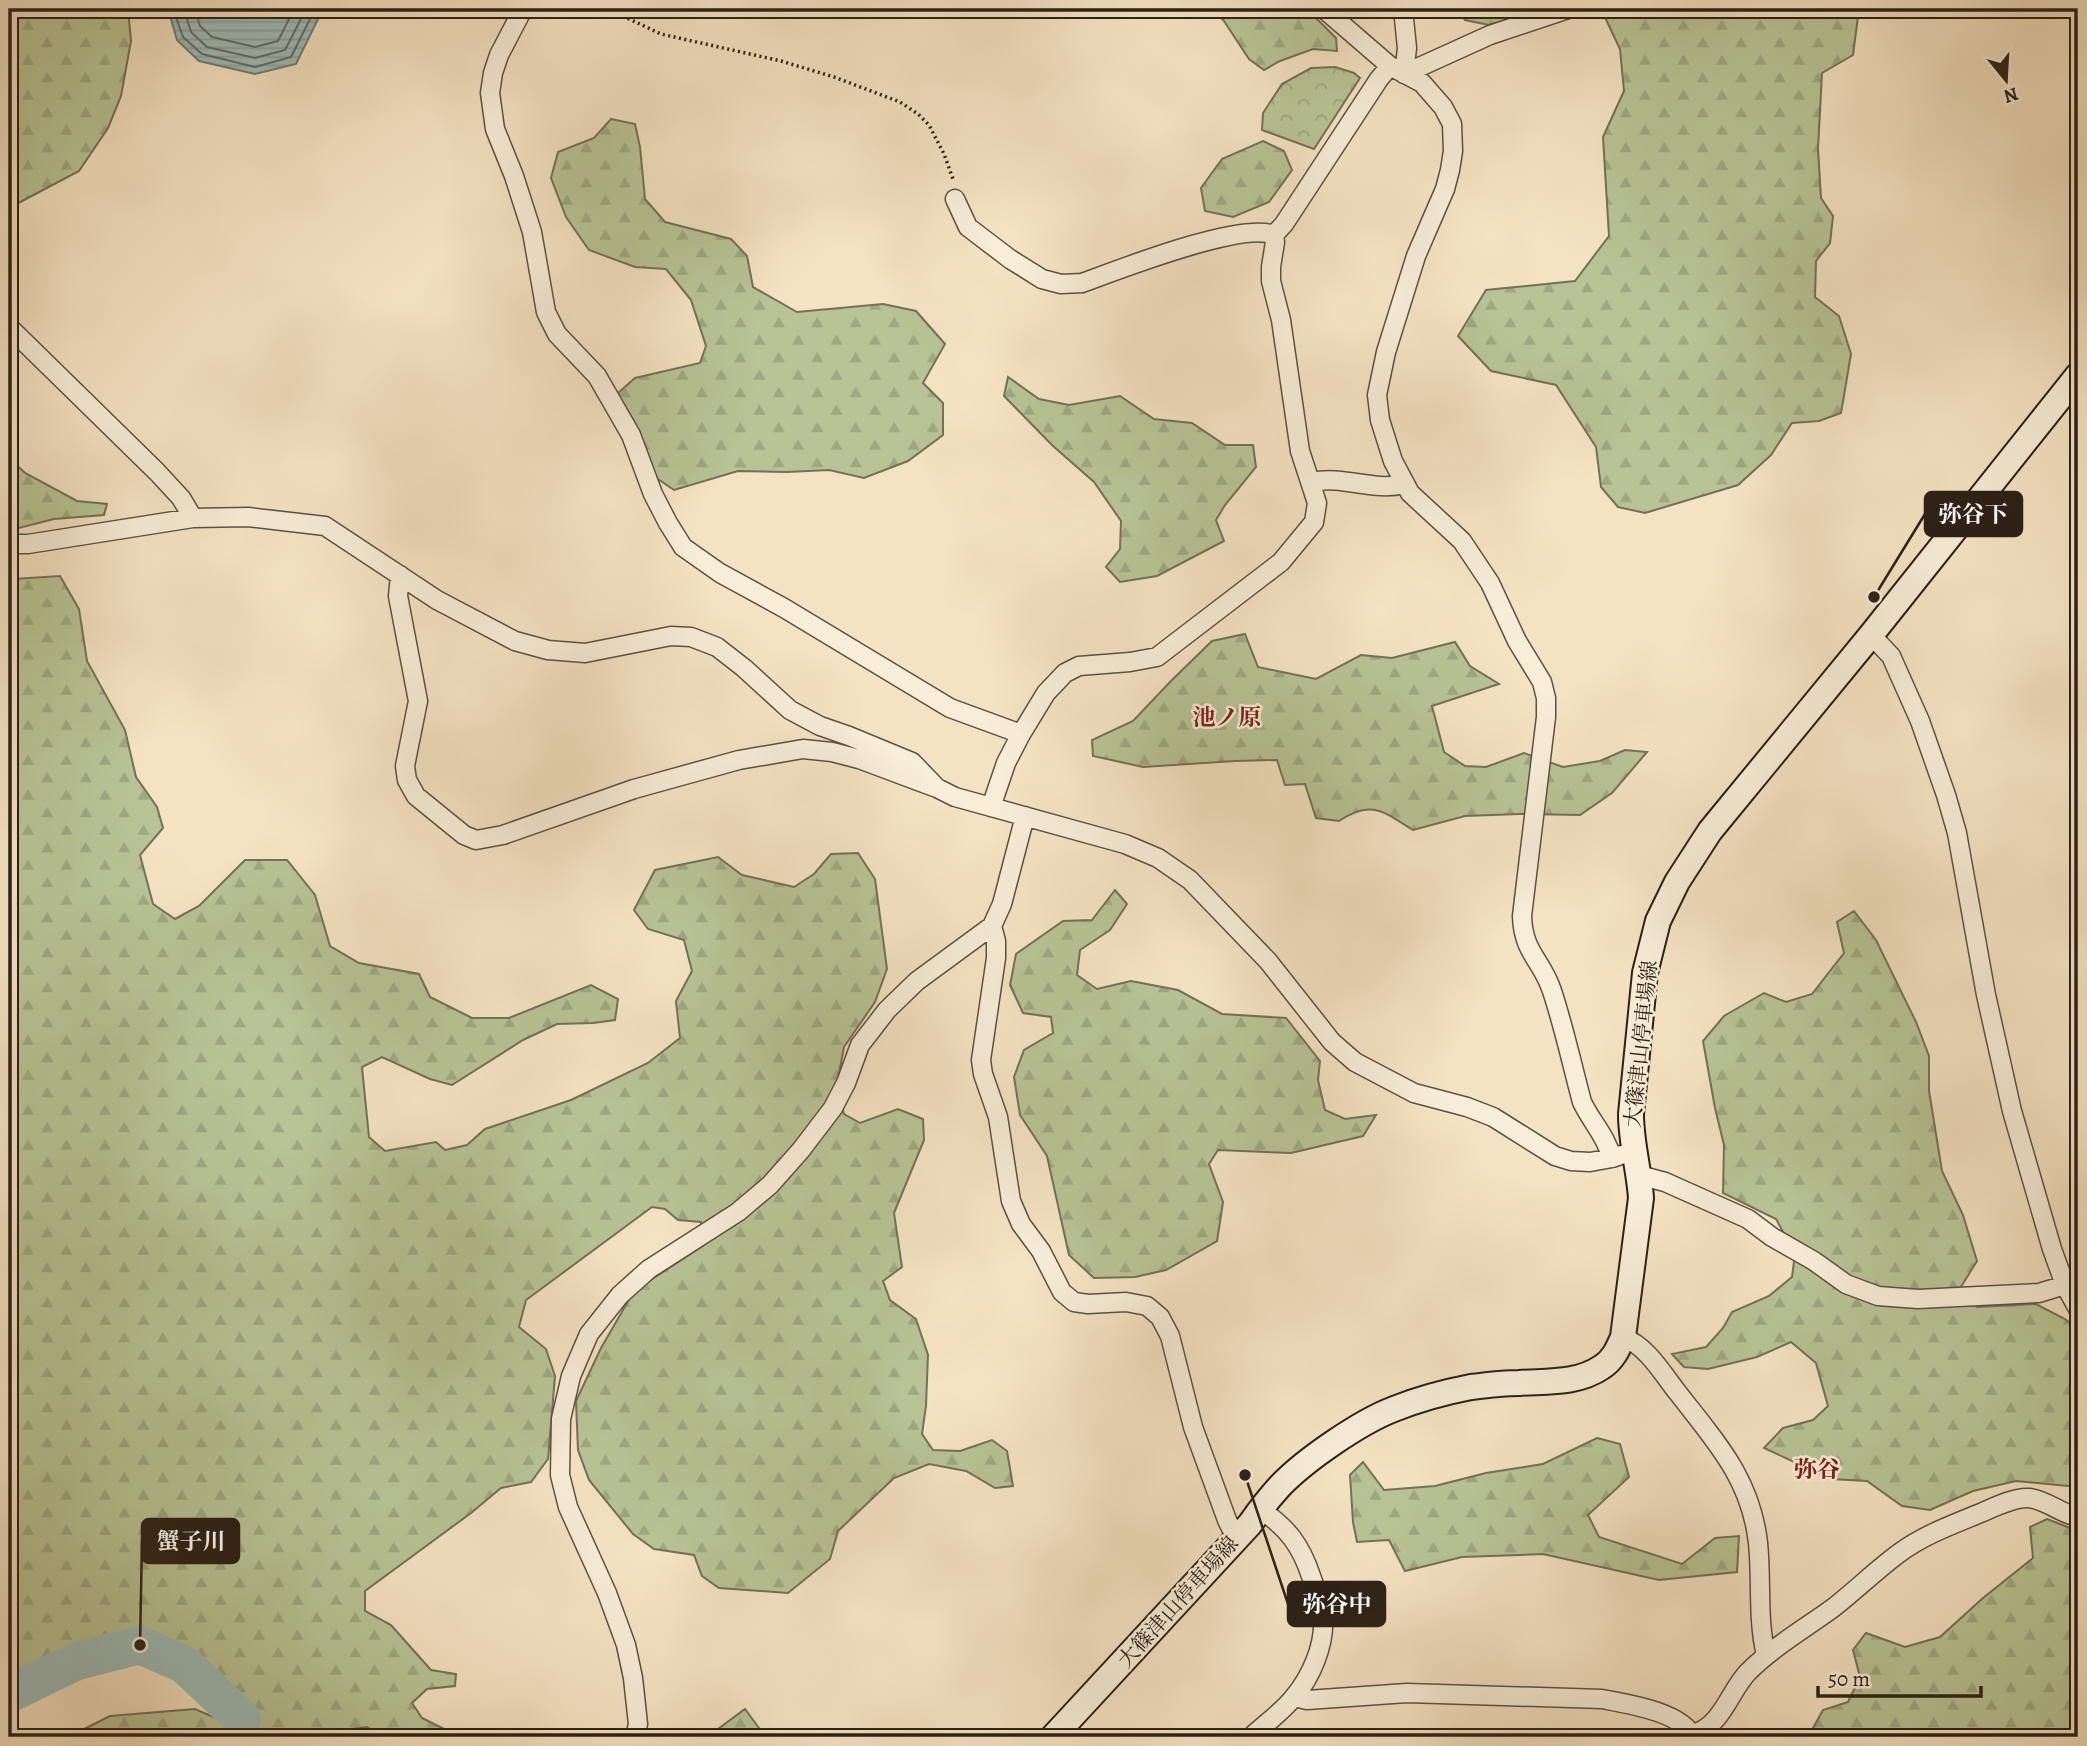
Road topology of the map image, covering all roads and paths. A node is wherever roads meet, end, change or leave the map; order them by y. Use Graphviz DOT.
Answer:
graph roads {
  1 [pos="523,9"];
  2 [pos="608,9"];
  3 [pos="1324,9"];
  4 [pos="1403,9"];
  5 [pos="1568,9"];
  6 [pos="1397,70"];
  7 [pos="956,199"];
  8 [pos="1274,235"];
  9 [pos="9,327"];
  10 [pos="2078,376"];
  11 [pos="1312,482"];
  12 [pos="1404,484"];
  13 [pos="193,518"];
  14 [pos="9,544"];
  15 [pos="400,575"];
  16 [pos="1871,635"];
  17 [pos="1021,734"];
  18 [pos="937,788"];
  19 [pos="991,807"];
  20 [pos="1025,816"];
  21 [pos="992,926"];
  22 [pos="1628,1162"];
  23 [pos="2065,1285"];
  24 [pos="2078,1307"];
  25 [pos="1623,1337"];
  26 [pos="1261,1510"];
  27 [pos="2078,1517"];
  28 [pos="1236,1538"];
  29 [pos="1766,1655"];
  30 [pos="1294,1697"];
  31 [pos="1693,1736"];
  32 [pos="635,1737"];
  33 [pos="1054,1737"];
  34 [pos="1251,1737"];
  1 -- 17 [label="street"];
  2 -- 7 [label="path"];
  3 -- 6 [label="street"];
  4 -- 6 [label="street"];
  5 -- 6 [label="street"];
  6 -- 8 [label="street"];
  6 -- 12 [label="street"];
  7 -- 8 [label="street"];
  8 -- 11 [label="street"];
  9 -- 13 [label="street"];
  10 -- 16 [label="main road, 大篠津山停車場線"];
  11 -- 12 [label="street"];
  11 -- 17 [label="street"];
  12 -- 22 [label="street"];
  13 -- 14 [label="street"];
  13 -- 15 [label="street"];
  15 -- 18 [label="street"];
  15 -- 18 [label="street"];
  16 -- 22 [label="main road, 大篠津山停車場線"];
  16 -- 23 [label="street"];
  17 -- 19 [label="street"];
  18 -- 19 [label="street"];
  19 -- 20 [label="street"];
  20 -- 21 [label="street"];
  20 -- 22 [label="street"];
  21 -- 28 [label="street"];
  21 -- 32 [label="street"];
  22 -- 23 [label="street"];
  22 -- 25 [label="main road, 大篠津山停車場線"];
  23 -- 24 [label="street"];
  25 -- 26 [label="main road, 大篠津山停車場線"];
  25 -- 29 [label="street"];
  26 -- 28 [label="main road, 大篠津山停車場線"];
  26 -- 30 [label="street"];
  27 -- 29 [label="street"];
  28 -- 33 [label="main road, 大篠津山停車場線"];
  29 -- 31 [label="street"];
  30 -- 31 [label="street"];
  30 -- 34 [label="street"];
}
